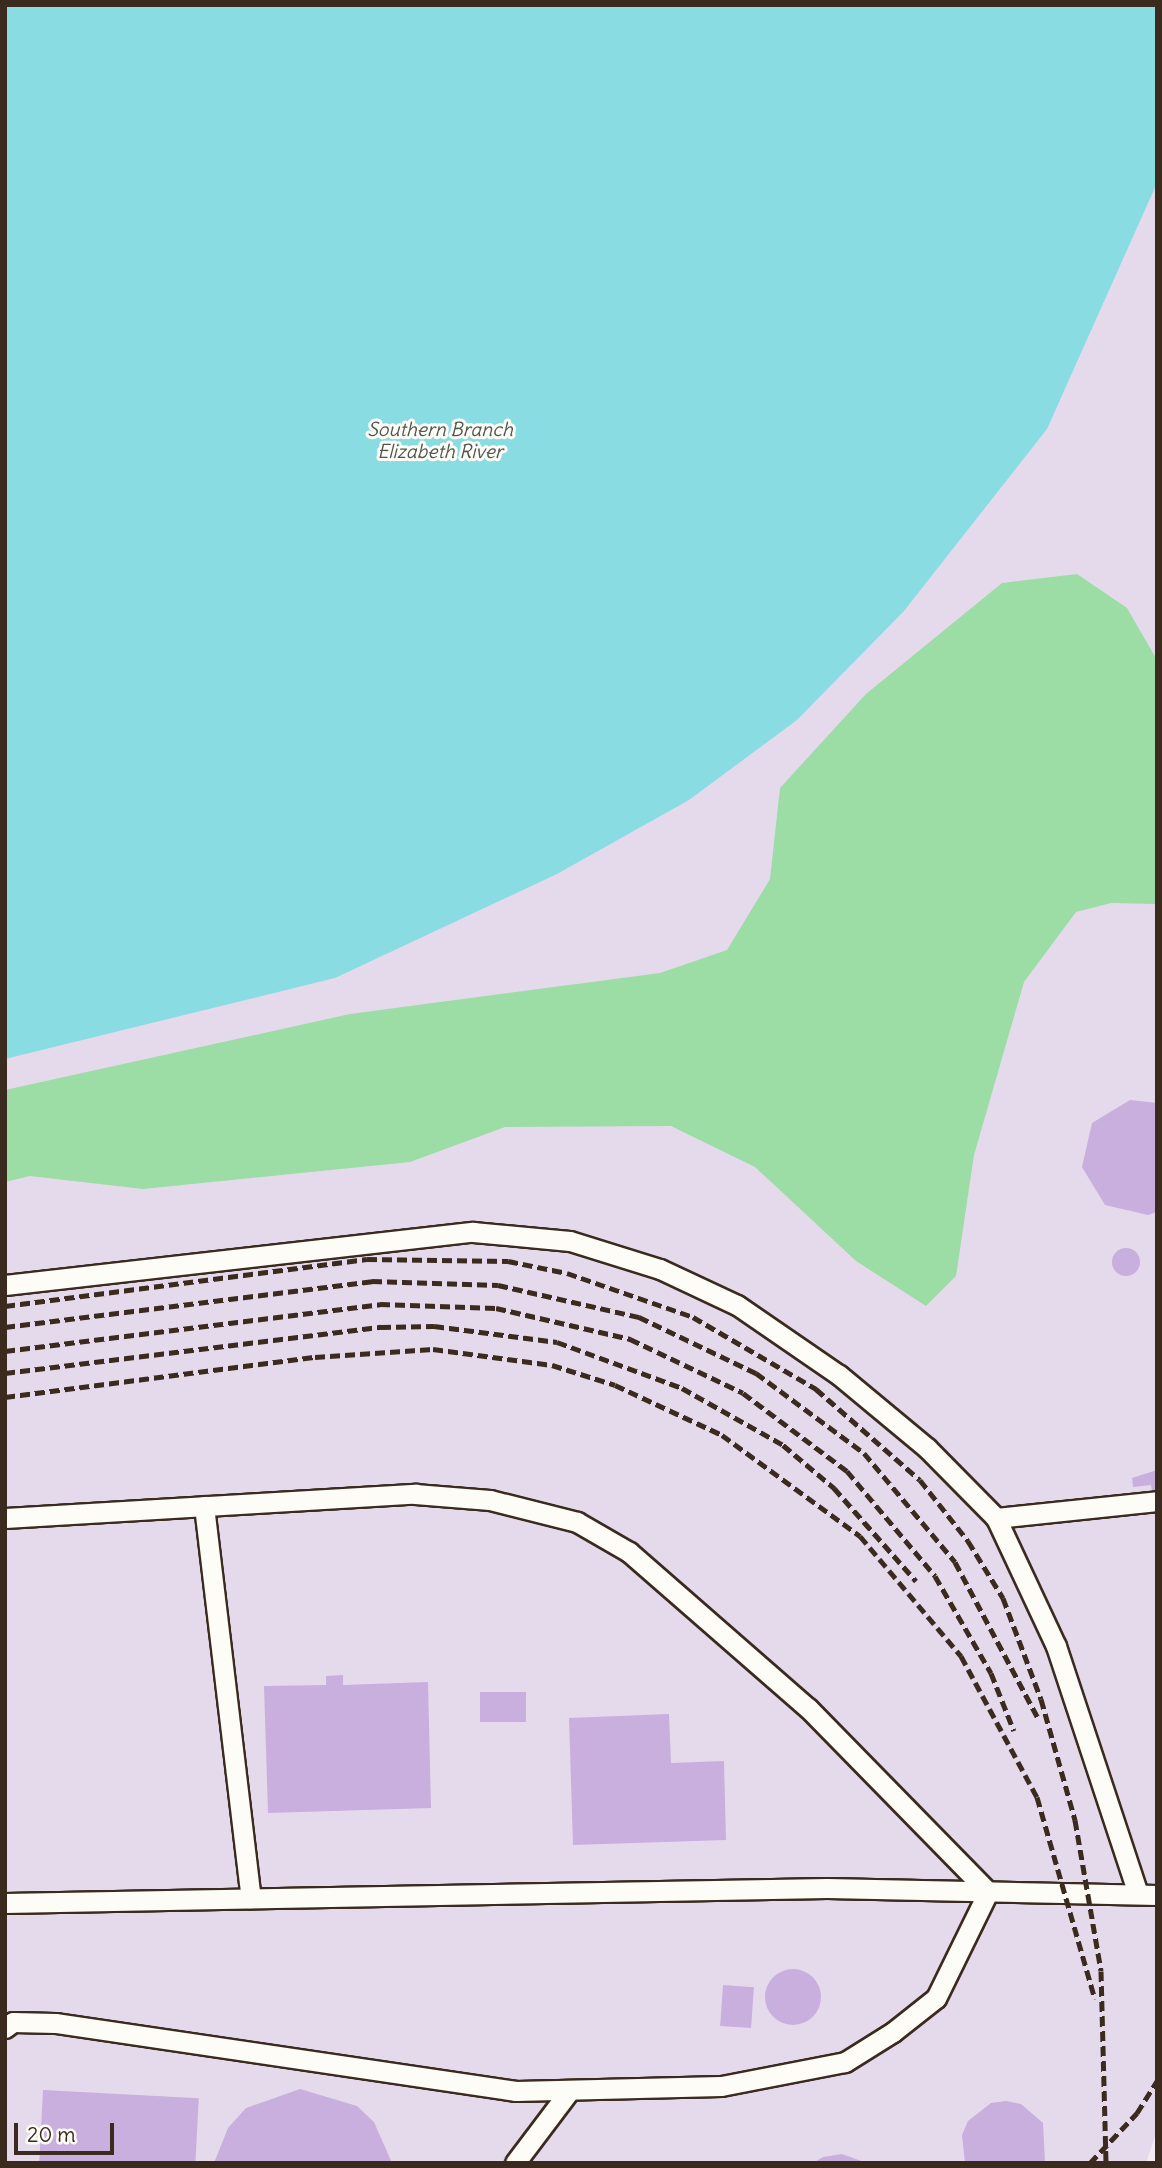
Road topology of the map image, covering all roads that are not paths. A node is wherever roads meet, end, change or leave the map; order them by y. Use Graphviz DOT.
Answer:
graph roads {
  1 [pos="5,1285"];
  2 [pos="1157,1501"];
  3 [pos="204,1506"];
  4 [pos="5,1518"];
  5 [pos="996,1518"];
  6 [pos="988,1892"];
  7 [pos="1147,1895"];
  8 [pos="251,1898"];
  9 [pos="5,1903"];
  10 [pos="5,2028"];
  11 [pos="570,2090"];
  12 [pos="516,2163"];
  1 -- 5 [label="lane"];
  2 -- 5 [label="lane"];
  3 -- 4 [label="lane"];
  3 -- 6 [label="lane"];
  3 -- 8 [label="lane"];
  5 -- 7 [label="lane"];
  6 -- 7 [label="lane"];
  6 -- 8 [label="lane"];
  6 -- 11 [label="lane"];
  8 -- 9 [label="lane"];
  10 -- 11 [label="lane"];
  11 -- 12 [label="lane"];
}
